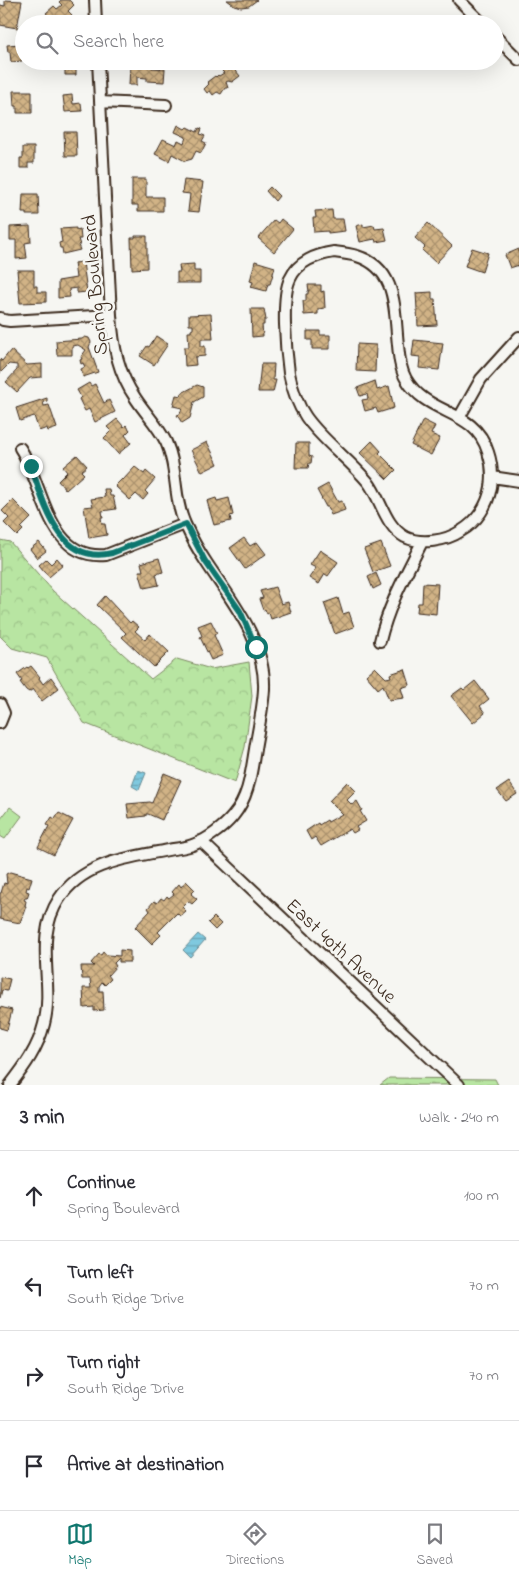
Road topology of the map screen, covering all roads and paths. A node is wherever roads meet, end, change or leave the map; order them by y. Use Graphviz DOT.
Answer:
graph roads {
  1 [pos="94,0"];
  2 [pos="459,0"];
  3 [pos="95,15"];
  4 [pos="474,15"];
  5 [pos="504,45"];
  6 [pos="519,60"];
  7 [pos="98,70"];
  8 [pos="100,102"];
  9 [pos="166,105"];
  10 [pos="111,315"];
  11 [pos="0,318"];
  12 [pos="519,337"];
  13 [pos="459,418"];
  14 [pos="20,448"];
  15 [pos="492,477"];
  16 [pos="519,481"];
  17 [pos="186,524"];
  18 [pos="422,542"];
  19 [pos="380,641"];
  20 [pos="0,704"];
  21 [pos="0,723"];
  22 [pos="201,841"];
  23 [pos="10,1085"];
  24 [pos="459,1085"];
  1 -- 3 [label="street"];
  2 -- 4 [label="street"];
  5 -- 6 [label="street"];
  7 -- 8 [label="street, Spring Boulevard"];
  8 -- 9 [label="street"];
  8 -- 10 [label="street, Spring Boulevard"];
  10 -- 11 [label="street"];
  10 -- 17 [label="street, Spring Boulevard"];
  12 -- 13 [label="street"];
  13 -- 15 [label="street"];
  13 -- 18 [label="street"];
  14 -- 17 [label="street"];
  15 -- 16 [label="street"];
  15 -- 18 [label="street"];
  17 -- 22 [label="street, Spring Boulevard"];
  18 -- 19 [label="street"];
  20 -- 21 [label="street"];
  22 -- 23 [label="street, Spring Boulevard"];
  22 -- 24 [label="street, East 40th Avenue"];
}
